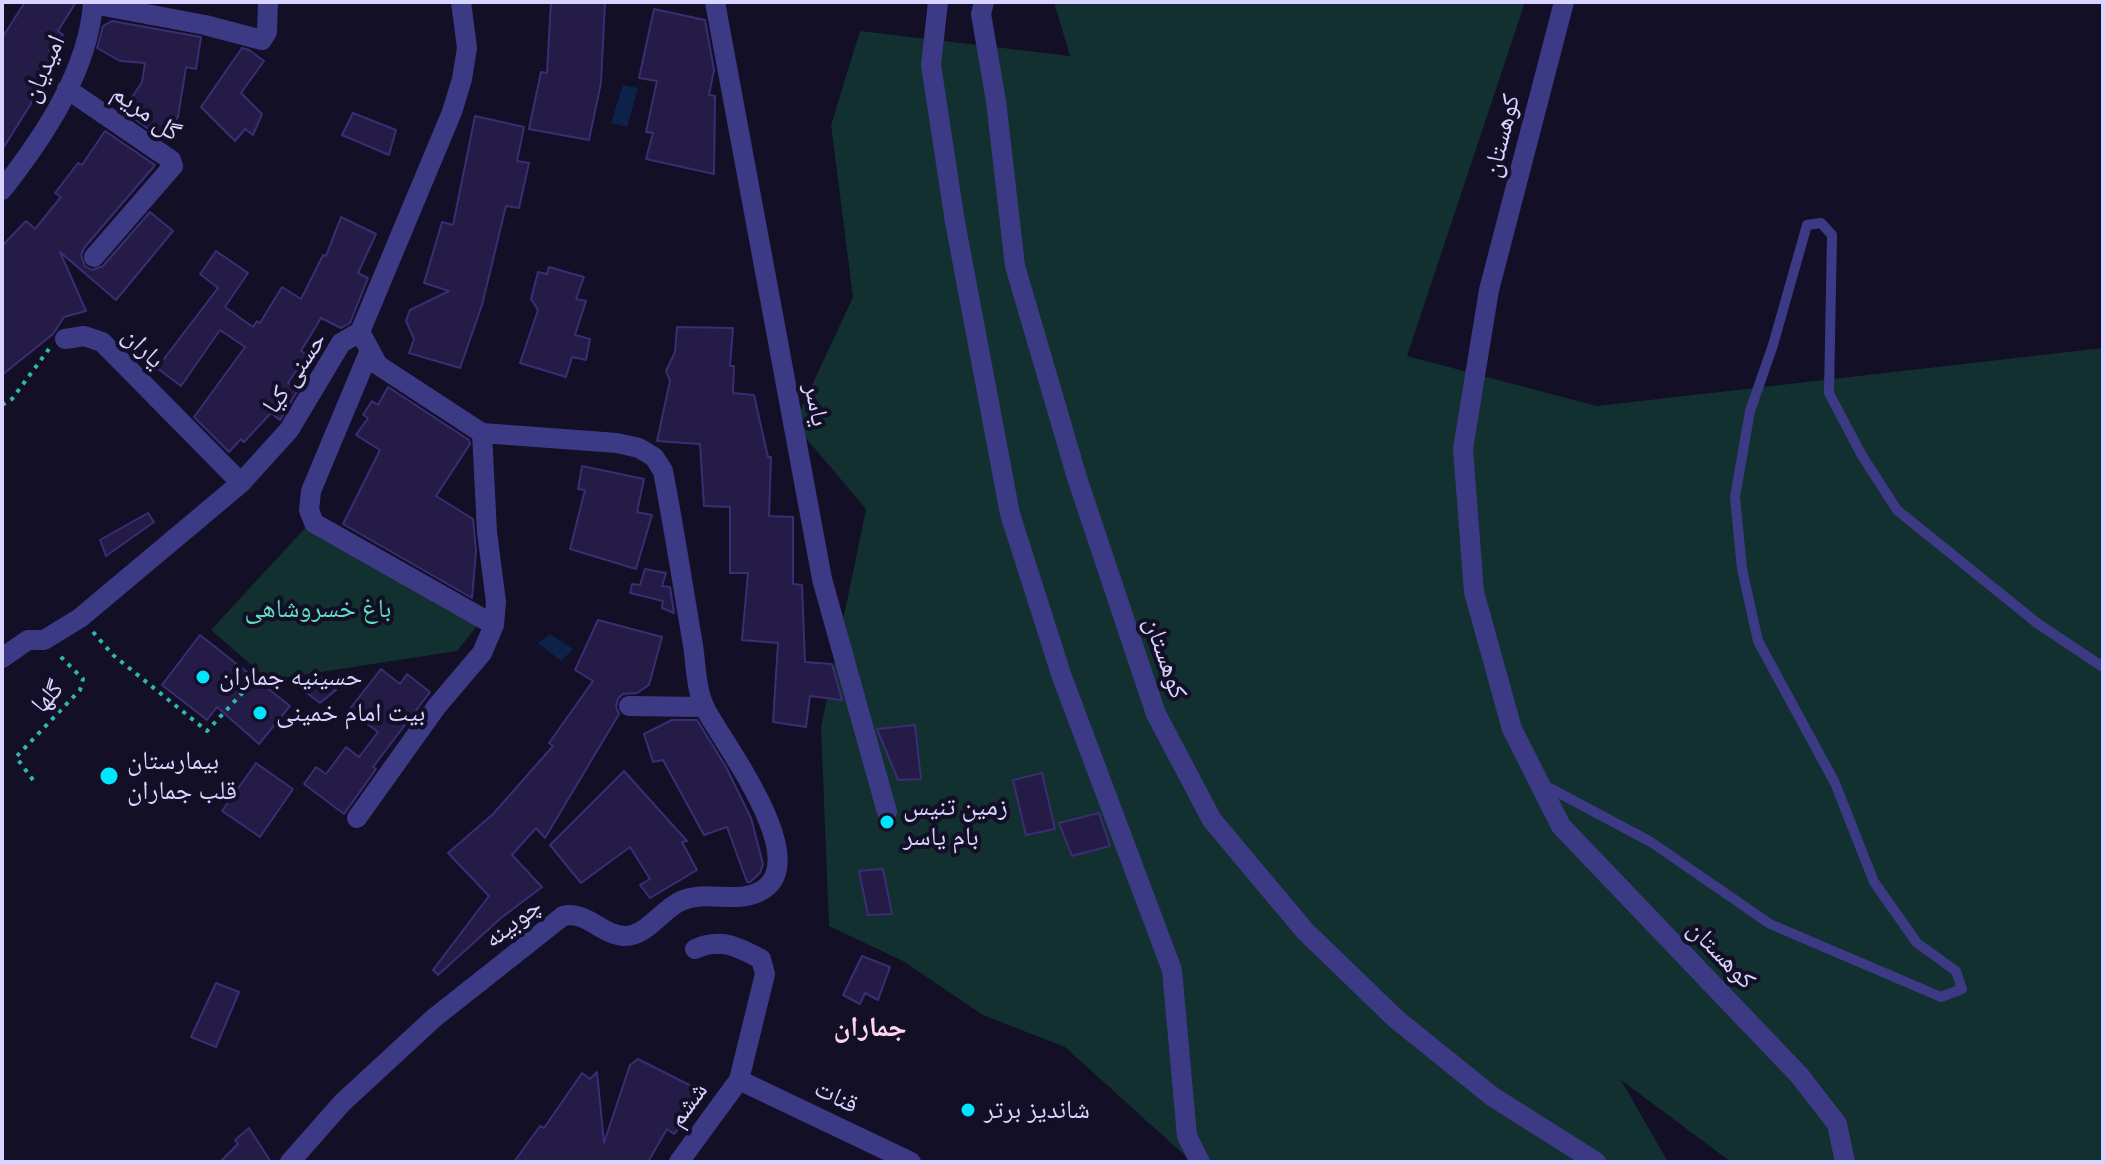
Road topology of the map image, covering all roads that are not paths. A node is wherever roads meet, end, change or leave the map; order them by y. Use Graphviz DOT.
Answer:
graph roads {
  1 [pos="268,2"];
  2 [pos="461,2"];
  3 [pos="715,2"];
  4 [pos="938,2"];
  5 [pos="984,2"];
  6 [pos="1564,2"];
  7 [pos="93,3"];
  8 [pos="67,89"];
  9 [pos="3,186"];
  10 [pos="94,257"];
  11 [pos="65,339"];
  12 [pos="365,341"];
  13 [pos="482,433"];
  14 [pos="241,483"];
  15 [pos="494,625"];
  16 [pos="2,658"];
  17 [pos="2103,667"];
  18 [pos="629,706"];
  19 [pos="704,707"];
  20 [pos="1536,780"];
  21 [pos="887,812"];
  22 [pos="357,818"];
  23 [pos="695,949"];
  24 [pos="739,1080"];
  25 [pos="290,1162"];
  26 [pos="679,1162"];
  27 [pos="911,1162"];
  28 [pos="1200,1162"];
  29 [pos="1596,1162"];
  30 [pos="1845,1162"];
  1 -- 7 [label="street"];
  2 -- 12 [label="street, حسنی کیا"];
  3 -- 21 [label="street, یاسر"];
  4 -- 28 [label="street"];
  5 -- 29 [label="street, کوهستان"];
  6 -- 20 [label="street, کوهستان"];
  7 -- 8 [label="street, امیدیان"];
  8 -- 9 [label="street, امیدیان"];
  8 -- 10 [label="street, گل مریم"];
  11 -- 14 [label="street, یاران"];
  12 -- 13 [label="street, چوبینه"];
  12 -- 14 [label="street, حسنی کیا"];
  12 -- 15 [label="street"];
  13 -- 15 [label="street"];
  13 -- 19 [label="street, چوبینه"];
  14 -- 16 [label="street, حسنی کیا"];
  15 -- 22 [label="street"];
  17 -- 20 [label="lane"];
  18 -- 19 [label="street"];
  19 -- 25 [label="street, چوبینه"];
  20 -- 30 [label="street, کوهستان"];
  23 -- 24 [label="street"];
  24 -- 26 [label="street, ششم"];
  24 -- 27 [label="street, قنات"];
}
